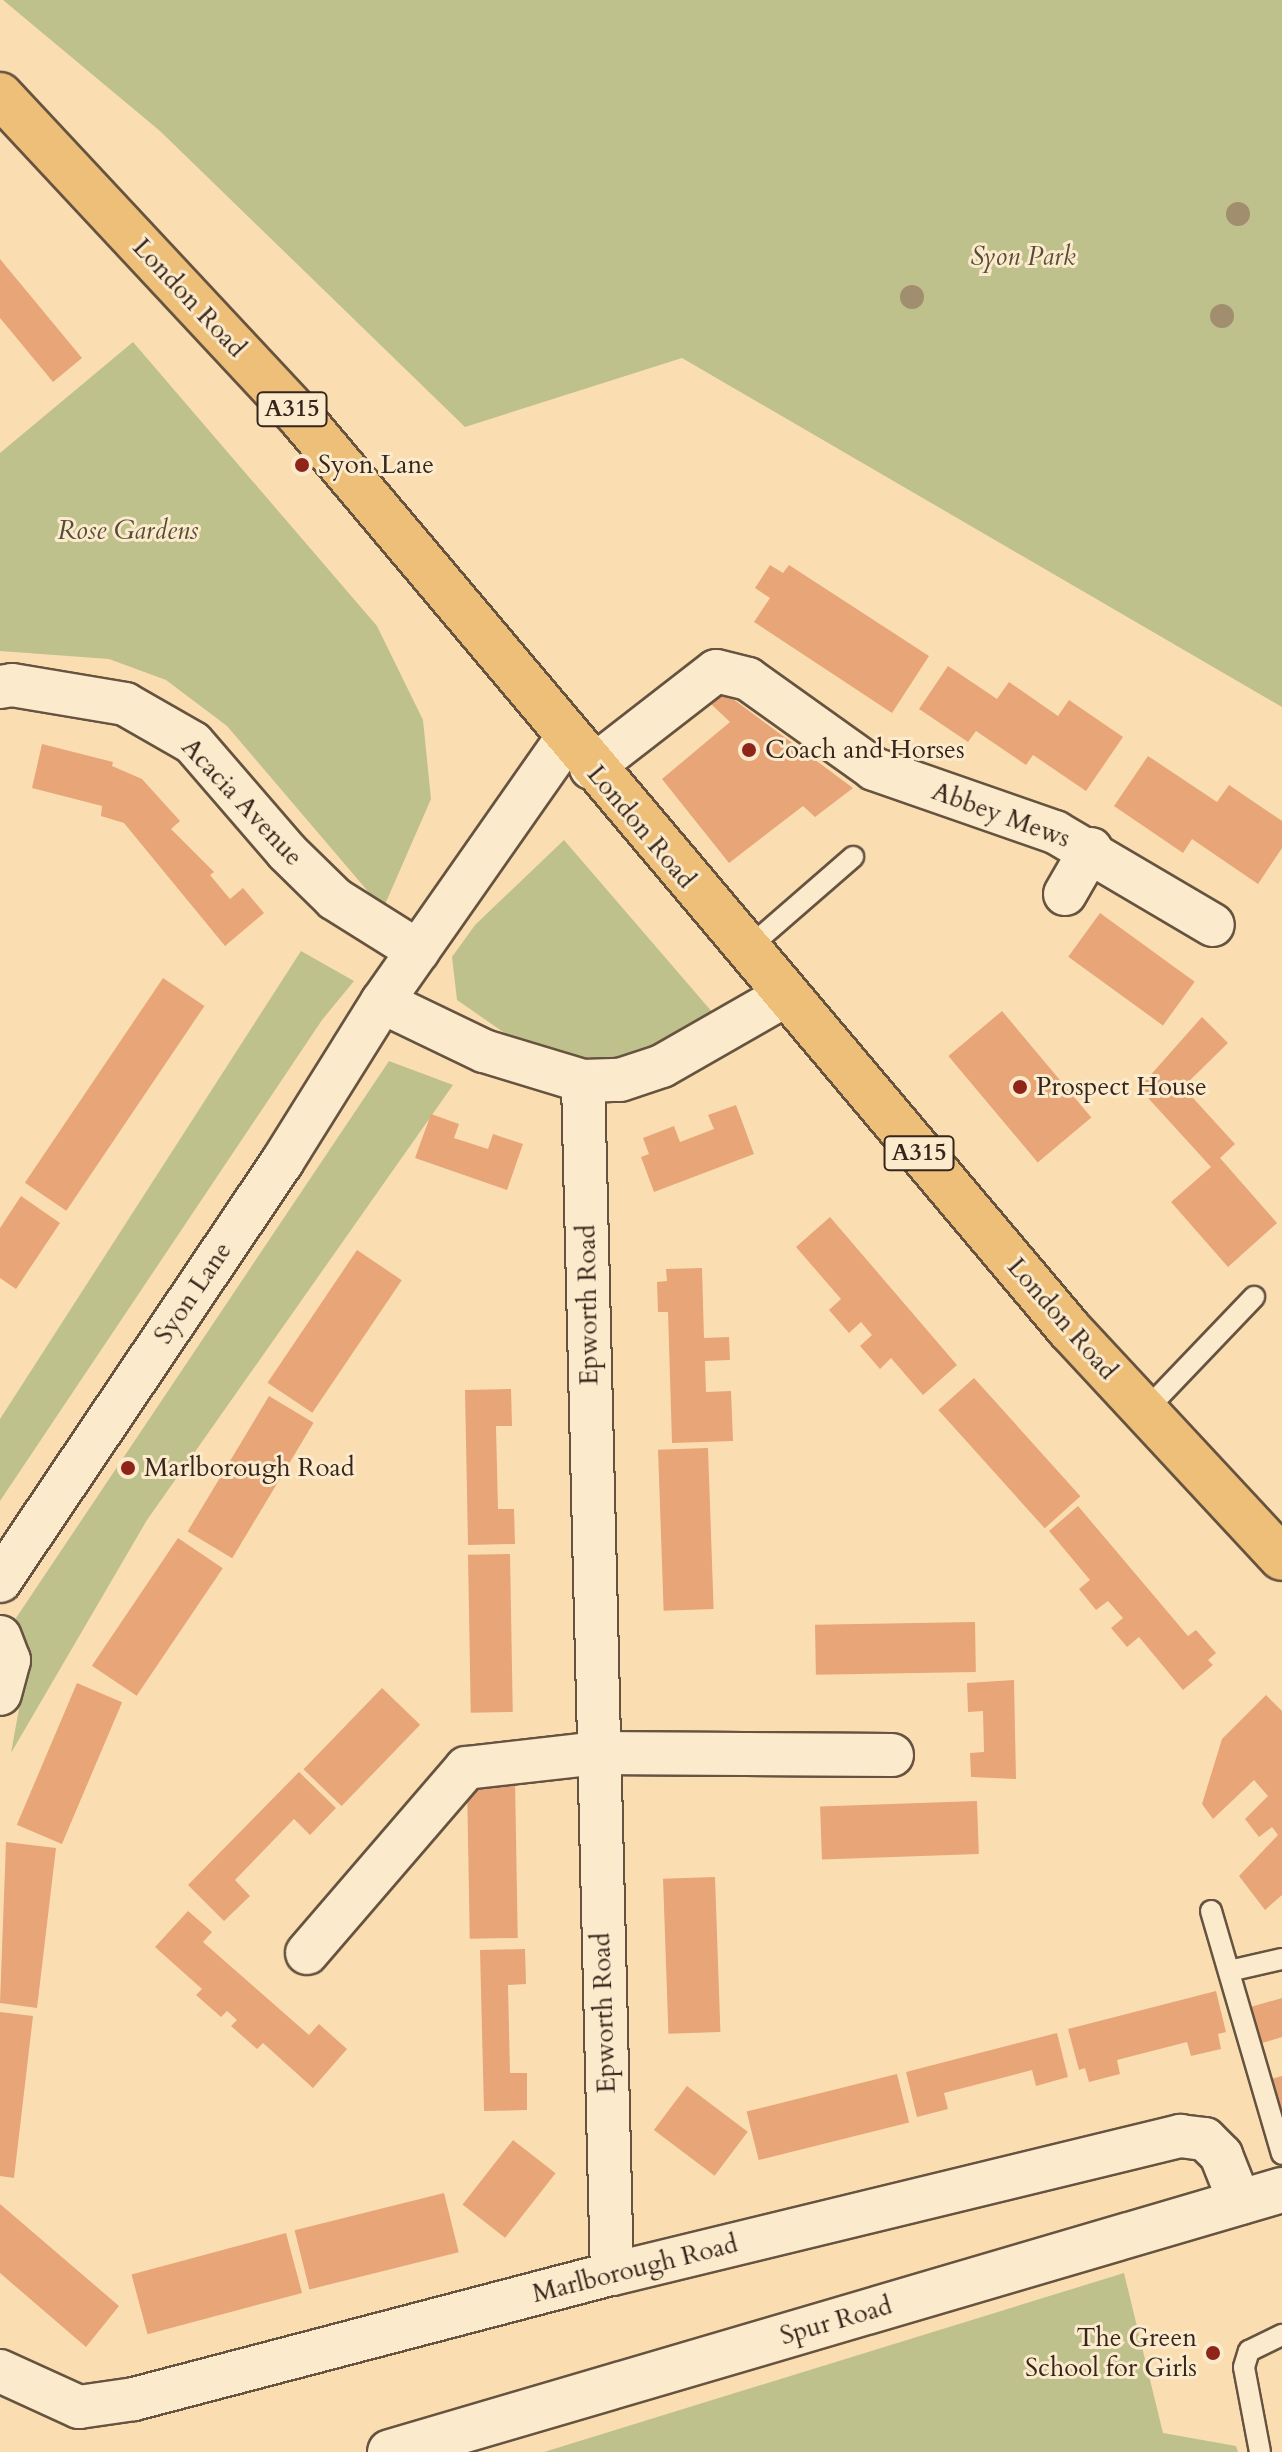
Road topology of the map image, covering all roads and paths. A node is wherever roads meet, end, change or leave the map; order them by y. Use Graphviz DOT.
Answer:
graph roads {
  1 [pos="0,95"];
  2 [pos="0,687"];
  3 [pos="578,753"];
  4 [pos="1091,849"];
  5 [pos="853,857"];
  6 [pos="1065,894"];
  7 [pos="1213,925"];
  8 [pos="746,950"];
  9 [pos="418,951"];
  10 [pos="786,995"];
  11 [pos="382,1002"];
  12 [pos="583,1081"];
  13 [pos="1254,1297"];
  14 [pos="1145,1411"];
  15 [pos="1282,1558"];
  16 [pos="0,1581"];
  17 [pos="0,1637"];
  18 [pos="0,1694"];
  19 [pos="597,1753"];
  20 [pos="892,1755"];
  21 [pos="1211,1911"];
  22 [pos="307,1953"];
  23 [pos="1282,1959"];
  24 [pos="1229,1971"];
  25 [pos="1282,2154"];
  26 [pos="1282,2190"];
  27 [pos="1240,2203"];
  28 [pos="612,2274"];
  29 [pos="1282,2335"];
  30 [pos="0,2371"];
  31 [pos="390,2452"];
  32 [pos="1260,2452"];
  1 -- 3 [label="main road, London Road / A315"];
  2 -- 9 [label="street, Acacia Avenue"];
  3 -- 4 [label="street, Abbey Mews"];
  3 -- 8 [label="main road, London Road / A315"];
  3 -- 9 [label="street, Syon Lane"];
  4 -- 6 [label="street, Abbey Mews"];
  4 -- 7 [label="street, Abbey Mews"];
  5 -- 8 [label="lane"];
  8 -- 10 [label="main road, London Road / A315"];
  9 -- 11 [label="street, Syon Lane"];
  10 -- 12 [label="street"];
  10 -- 14 [label="main road, London Road / A315"];
  11 -- 12 [label="street"];
  11 -- 16 [label="street, Syon Lane"];
  12 -- 19 [label="street, Epworth Road"];
  13 -- 14 [label="lane"];
  14 -- 15 [label="main road, London Road / A315"];
  17 -- 18 [label="street"];
  19 -- 20 [label="street"];
  19 -- 22 [label="street"];
  19 -- 28 [label="street, Epworth Road"];
  21 -- 24 [label="lane"];
  23 -- 24 [label="lane"];
  24 -- 25 [label="lane"];
  26 -- 27 [label="main road, Spur Road"];
  27 -- 28 [label="street, Marlborough Road"];
  27 -- 31 [label="main road, Spur Road"];
  28 -- 30 [label="street, Marlborough Road"];
  29 -- 32 [label="lane"];
}
